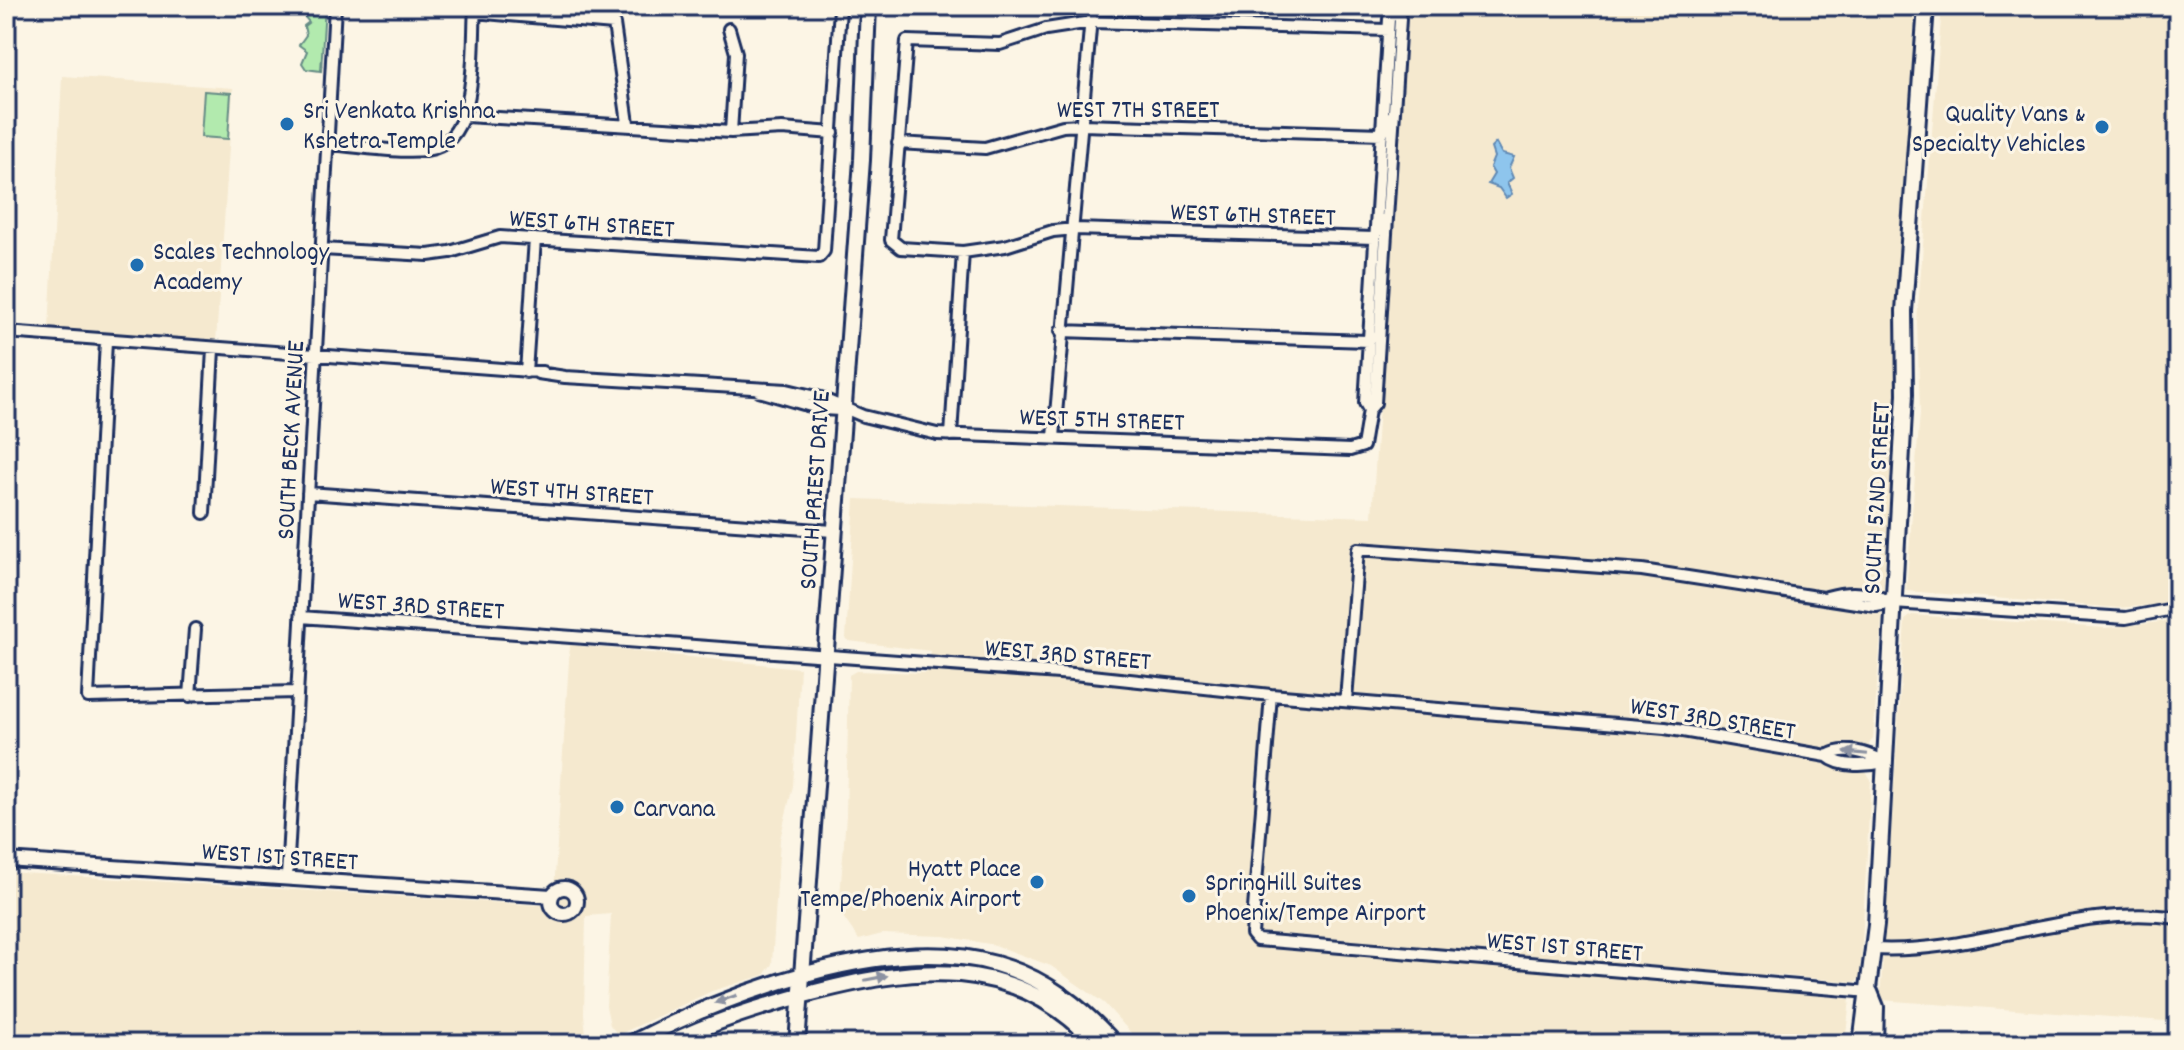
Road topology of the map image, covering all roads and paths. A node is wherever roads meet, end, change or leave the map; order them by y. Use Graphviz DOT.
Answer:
graph roads {
  1 [pos="335,6"];
  2 [pos="868,6"];
  3 [pos="1092,6"];
  4 [pos="1395,6"];
  5 [pos="1926,6"];
  6 [pos="840,8"];
  7 [pos="474,9"];
  8 [pos="1091,22"];
  9 [pos="729,29"];
  10 [pos="1388,30"];
  11 [pos="1395,81"];
  12 [pos="1393,108"];
  13 [pos="466,116"];
  14 [pos="628,123"];
  15 [pos="1082,125"];
  16 [pos="731,132"];
  17 [pos="833,133"];
  18 [pos="1382,134"];
  19 [pos="898,143"];
  20 [pos="328,144"];
  21 [pos="1387,210"];
  22 [pos="1075,229"];
  23 [pos="1374,238"];
  24 [pos="535,239"];
  25 [pos="322,249"];
  26 [pos="963,252"];
  27 [pos="1381,310"];
  28 [pos="1061,331"];
  29 [pos="6,334"];
  30 [pos="106,341"];
  31 [pos="1368,341"];
  32 [pos="213,349"];
  33 [pos="316,356"];
  34 [pos="526,372"];
  35 [pos="843,410"];
  36 [pos="1369,410"];
  37 [pos="951,435"];
  38 [pos="1054,437"];
  39 [pos="308,493"];
  40 [pos="204,513"];
  41 [pos="833,531"];
  42 [pos="1893,603"];
  43 [pos="2178,608"];
  44 [pos="301,617"];
  45 [pos="195,629"];
  46 [pos="824,654"];
  47 [pos="297,692"];
  48 [pos="1271,695"];
  49 [pos="190,696"];
  50 [pos="1346,700"];
  51 [pos="1885,762"];
  52 [pos="6,860"];
  53 [pos="287,877"];
  54 [pos="551,896"];
  55 [pos="2178,918"];
  56 [pos="1873,949"];
  57 [pos="801,977"];
  58 [pos="1003,982"];
  59 [pos="1870,992"];
  60 [pos="800,996"];
  61 [pos="1079,1007"];
  62 [pos="630,1044"];
  63 [pos="667,1044"];
  64 [pos="797,1044"];
  65 [pos="1097,1044"];
  66 [pos="1115,1044"];
  67 [pos="1861,1044"];
  68 [pos="1875,1044"];
  1 -- 20 [label="street, SOUTH BECK AVENUE"];
  2 -- 35 [label="main road, SOUTH PRIEST DRIVE"];
  3 -- 8 [label="street"];
  4 -- 10 [label="street"];
  4 -- 11 [label="street"];
  5 -- 42 [label="main road, SOUTH 52ND STREET"];
  6 -- 17 [label="street"];
  7 -- 13 [label="street"];
  7 -- 14 [label="street"];
  8 -- 10 [label="street"];
  8 -- 15 [label="street"];
  8 -- 19 [label="street"];
  9 -- 16 [label="street"];
  10 -- 11 [label="street"];
  10 -- 18 [label="street"];
  11 -- 12 [label="street"];
  12 -- 18 [label="street"];
  12 -- 21 [label="street"];
  13 -- 14 [label="street"];
  13 -- 20 [label="street"];
  14 -- 16 [label="street"];
  15 -- 18 [label="street, WEST 7TH STREET"];
  15 -- 19 [label="street, WEST 7TH STREET"];
  15 -- 22 [label="street"];
  16 -- 17 [label="street"];
  17 -- 24 [label="street, WEST 6TH STREET"];
  18 -- 23 [label="street"];
  19 -- 26 [label="street, WEST 6TH STREET"];
  20 -- 25 [label="street, SOUTH BECK AVENUE"];
  21 -- 23 [label="street"];
  21 -- 27 [label="street"];
  22 -- 23 [label="street, WEST 6TH STREET"];
  22 -- 26 [label="street, WEST 6TH STREET"];
  22 -- 28 [label="street"];
  23 -- 31 [label="street"];
  24 -- 25 [label="street, WEST 6TH STREET"];
  24 -- 34 [label="street"];
  25 -- 33 [label="street, SOUTH BECK AVENUE"];
  26 -- 37 [label="street"];
  27 -- 31 [label="street"];
  27 -- 36 [label="street"];
  28 -- 31 [label="street"];
  28 -- 38 [label="street"];
  29 -- 30 [label="street, WEST 5TH STREET"];
  30 -- 32 [label="street, WEST 5TH STREET"];
  30 -- 49 [label="street"];
  31 -- 36 [label="street"];
  32 -- 33 [label="street, WEST 5TH STREET"];
  32 -- 40 [label="street"];
  33 -- 34 [label="street, WEST 5TH STREET"];
  33 -- 39 [label="street, SOUTH BECK AVENUE"];
  34 -- 35 [label="street, WEST 5TH STREET"];
  35 -- 37 [label="street, WEST 5TH STREET"];
  35 -- 41 [label="main road, SOUTH PRIEST DRIVE"];
  36 -- 38 [label="street, WEST 5TH STREET"];
  37 -- 38 [label="street, WEST 5TH STREET"];
  39 -- 41 [label="street, WEST 4TH STREET"];
  39 -- 44 [label="street, SOUTH BECK AVENUE"];
  41 -- 46 [label="main road, SOUTH PRIEST DRIVE"];
  42 -- 43 [label="street"];
  42 -- 50 [label="street"];
  42 -- 51 [label="main road, SOUTH 52ND STREET"];
  44 -- 46 [label="street, WEST 3RD STREET"];
  44 -- 47 [label="street, SOUTH BECK AVENUE"];
  45 -- 49 [label="street"];
  46 -- 48 [label="street, WEST 3RD STREET"];
  46 -- 57 [label="main road, SOUTH PRIEST DRIVE"];
  47 -- 49 [label="street"];
  47 -- 53 [label="street, SOUTH BECK AVENUE"];
  48 -- 50 [label="street, WEST 3RD STREET"];
  48 -- 59 [label="street, WEST 1ST STREET"];
  50 -- 51 [label="street, WEST 3RD STREET"];
  51 -- 56 [label="main road, SOUTH 52ND STREET"];
  52 -- 53 [label="street, WEST 1ST STREET"];
  53 -- 54 [label="street, WEST 1ST STREET"];
  55 -- 56 [label="street"];
  56 -- 59 [label="main road, SOUTH 52ND STREET"];
  57 -- 60 [label="main road, SOUTH PRIEST DRIVE"];
  57 -- 61 [label="main road"];
  57 -- 62 [label="main road, one-way"];
  60 -- 58 [label="main road, one-way"];
  58 -- 61 [label="main road"];
  58 -- 65 [label="main road"];
  59 -- 67 [label="main road"];
  59 -- 68 [label="main road"];
  60 -- 63 [label="main road"];
  60 -- 64 [label="main road, SOUTH PRIEST DRIVE"];
  61 -- 66 [label="main road"];
}
